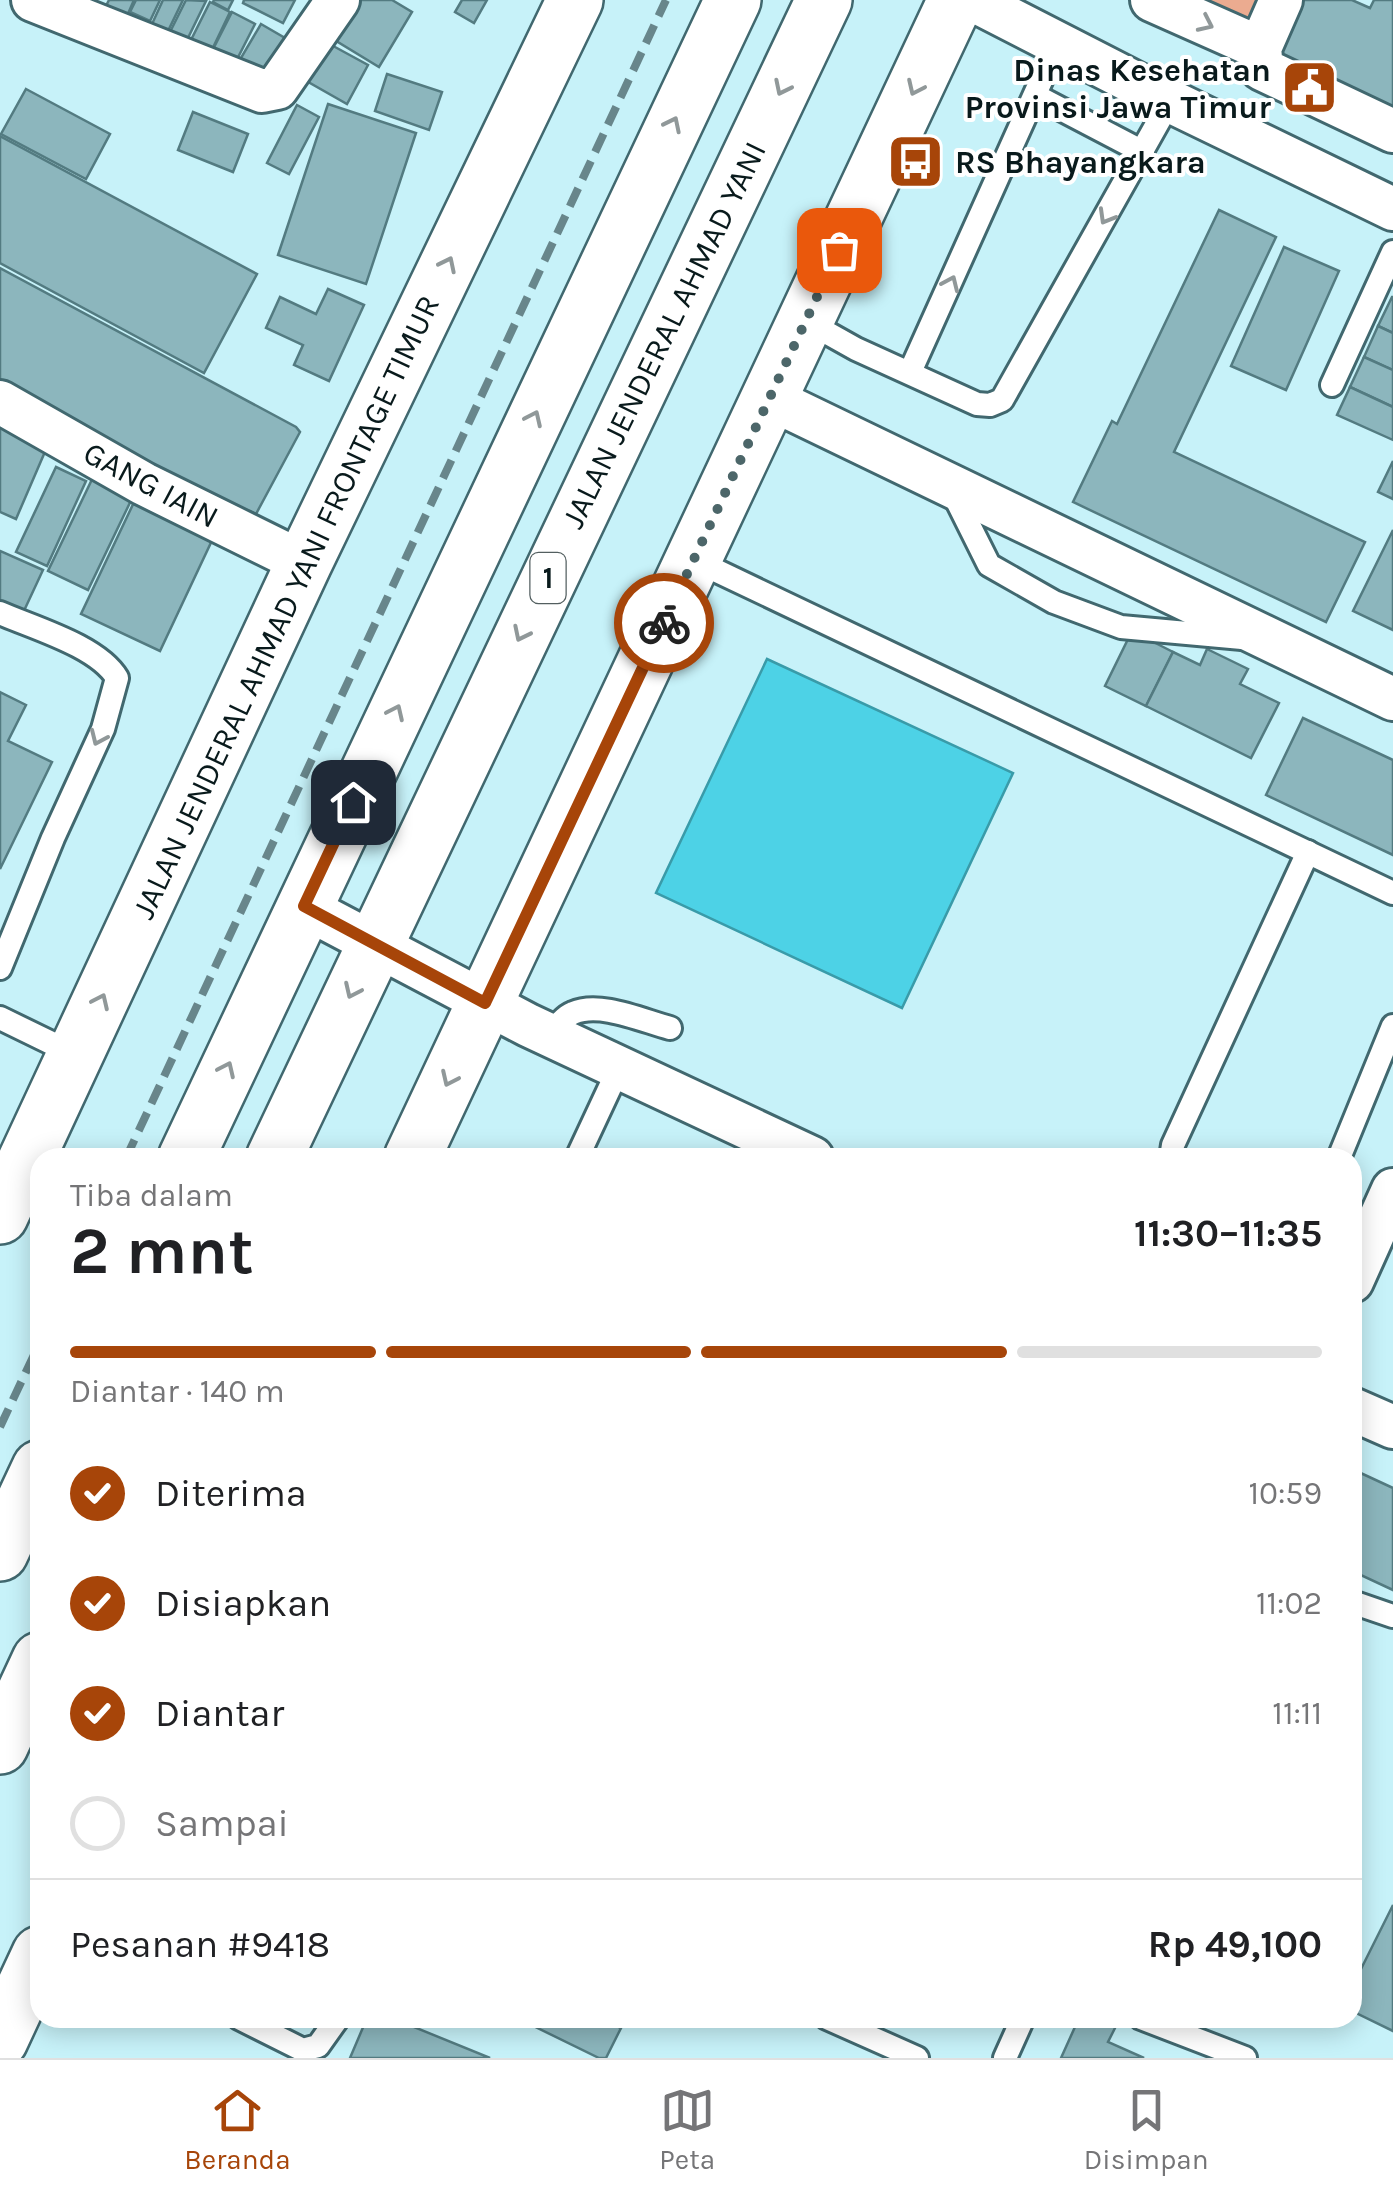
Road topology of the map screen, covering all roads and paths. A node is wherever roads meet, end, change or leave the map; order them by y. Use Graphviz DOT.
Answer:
graph roads {
  1 [pos="6,0"];
  2 [pos="33,0"];
  3 [pos="338,0"];
  4 [pos="575,0"];
  5 [pos="733,0"];
  6 [pos="824,0"];
  7 [pos="956,0"];
  8 [pos="973,0"];
  9 [pos="1152,0"];
  10 [pos="1281,0"];
  11 [pos="0,8"];
  12 [pos="1058,43"];
  13 [pos="1260,48"];
  14 [pos="1036,96"];
  15 [pos="1170,101"];
  16 [pos="1393,131"];
  17 [pos="1144,152"];
  18 [pos="1393,209"];
  19 [pos="1393,252"];
  20 [pos="806,321"];
  21 [pos="910,372"];
  22 [pos="1332,385"];
  23 [pos="771,399"];
  24 [pos="0,402"];
  25 [pos="950,488"];
  26 [pos="694,560"];
  27 [pos="304,563"];
  28 [pos="0,613"];
  29 [pos="1270,640"];
  30 [pos="1393,699"];
  31 [pos="1308,852"];
  32 [pos="1393,892"];
  33 [pos="304,906"];
  34 [pos="382,947"];
  35 [pos="0,968"];
  36 [pos="485,1003"];
  37 [pos="0,1018"];
  38 [pos="1393,1026"];
  39 [pos="670,1028"];
  40 [pos="550,1036"];
  41 [pos="76,1054"];
  42 [pos="619,1068"];
  43 [pos="32,1148"];
  44 [pos="191,1148"];
  45 [pos="279,1148"];
  46 [pos="417,1148"];
  47 [pos="582,1148"];
  48 [pos="791,1148"];
  49 [pos="1173,1148"];
  50 [pos="1343,1148"];
  51 [pos="30,1152"];
  52 [pos="1393,1190"];
  53 [pos="0,1216"];
  54 [pos="1362,1259"];
  55 [pos="1362,1413"];
  56 [pos="1393,1427"];
  57 [pos="30,1489"];
  58 [pos="0,1553"];
  59 [pos="1362,1611"];
  60 [pos="1393,1616"];
  61 [pos="30,1682"];
  62 [pos="0,1746"];
  63 [pos="30,1976"];
  64 [pos="258,2028"];
  65 [pos="331,2028"];
  66 [pos="850,2028"];
  67 [pos="1018,2028"];
  68 [pos="1180,2028"];
  69 [pos="0,2040"];
  70 [pos="918,2058"];
  71 [pos="1004,2058"];
  72 [pos="1245,2058"];
  1 -- 11 [label="street"];
  2 -- 3 [label="street"];
  27 -- 4 [label="main road, JALAN JENDERAL AHMAD YANI FRONTAGE TIMUR, one-way"];
  33 -- 5 [label="main road, one-way"];
  6 -- 34 [label="main road, JALAN JENDERAL AHMAD YANI / 1, one-way"];
  7 -- 20 [label="main road, one-way"];
  8 -- 12 [label="street"];
  9 -- 13 [label="street, one-way"];
  10 -- 13 [label="street"];
  12 -- 14 [label="lane"];
  12 -- 15 [label="street"];
  13 -- 16 [label="street"];
  14 -- 17 [label="lane"];
  21 -- 14 [label="lane, one-way"];
  15 -- 17 [label="lane"];
  15 -- 18 [label="street"];
  17 -- 21 [label="lane, one-way"];
  19 -- 22 [label="lane"];
  20 -- 21 [label="lane"];
  20 -- 23 [label="main road"];
  23 -- 25 [label="street"];
  23 -- 26 [label="main road"];
  24 -- 27 [label="street, GANG IAIN"];
  25 -- 29 [label="street"];
  25 -- 29 [label="lane"];
  26 -- 31 [label="lane"];
  26 -- 36 [label="main road"];
  41 -- 27 [label="main road, JALAN JENDERAL AHMAD YANI FRONTAGE TIMUR, one-way"];
  28 -- 35 [label="lane, one-way"];
  29 -- 30 [label="street"];
  31 -- 32 [label="lane"];
  31 -- 49 [label="lane"];
  33 -- 34 [label="street"];
  44 -- 33 [label="main road, one-way"];
  34 -- 36 [label="street"];
  34 -- 45 [label="main road, JALAN JENDERAL AHMAD YANI / 1, one-way"];
  36 -- 40 [label="street"];
  36 -- 46 [label="main road, one-way"];
  37 -- 41 [label="lane"];
  38 -- 50 [label="lane"];
  39 -- 40 [label="lane"];
  40 -- 42 [label="street"];
  41 -- 43 [label="main road, JALAN JENDERAL AHMAD YANI FRONTAGE TIMUR"];
  42 -- 47 [label="lane"];
  42 -- 48 [label="street"];
  51 -- 53 [label="main road, JALAN JENDERAL AHMAD YANI FRONTAGE TIMUR"];
  52 -- 54 [label="street"];
  55 -- 56 [label="street"];
  57 -- 58 [label="main road"];
  59 -- 60 [label="lane"];
  61 -- 62 [label="main road"];
  63 -- 69 [label="main road"];
  64 -- 65 [label="lane"];
  66 -- 70 [label="lane"];
  67 -- 71 [label="lane"];
  68 -- 72 [label="lane"];
}
